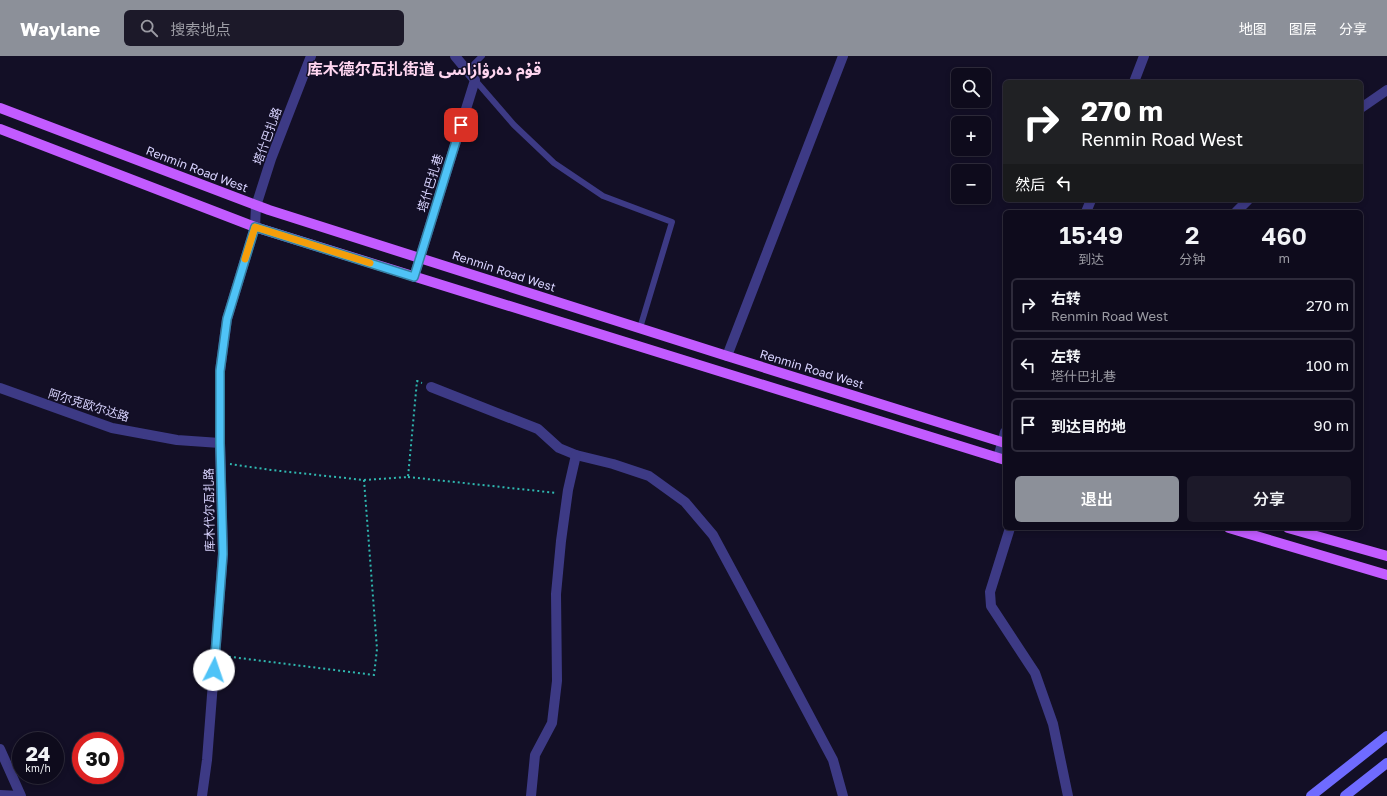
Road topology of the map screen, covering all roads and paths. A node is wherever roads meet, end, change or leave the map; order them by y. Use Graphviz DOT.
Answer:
graph roads {
  1 [pos="311,56"];
  2 [pos="455,56"];
  3 [pos="482,56"];
  4 [pos="844,56"];
  5 [pos="1144,56"];
  6 [pos="467,71"];
  7 [pos="475,80"];
  8 [pos="1135,80"];
  9 [pos="1387,90"];
  10 [pos="1363,107"];
  11 [pos="0,108"];
  12 [pos="0,129"];
  13 [pos="1246,202"];
  14 [pos="256,206"];
  15 [pos="1238,210"];
  16 [pos="255,227"];
  17 [pos="420,258"];
  18 [pos="414,277"];
  19 [pos="640,328"];
  20 [pos="727,356"];
  21 [pos="431,387"];
  22 [pos="0,388"];
  23 [pos="1003,439"];
  24 [pos="220,443"];
  25 [pos="1003,449"];
  26 [pos="576,455"];
  27 [pos="1002,459"];
  28 [pos="221,463"];
  29 [pos="408,476"];
  30 [pos="364,480"];
  31 [pos="568,494"];
  32 [pos="1009,530"];
  33 [pos="1236,530"];
  34 [pos="1295,530"];
  35 [pos="1387,556"];
  36 [pos="1387,575"];
  37 [pos="216,655"];
  38 [pos="1387,736"];
  39 [pos="0,750"];
  40 [pos="1387,763"];
  41 [pos="0,795"];
  42 [pos="20,796"];
  43 [pos="202,796"];
  44 [pos="531,796"];
  45 [pos="843,796"];
  46 [pos="1068,796"];
  47 [pos="1311,796"];
  48 [pos="1345,796"];
  1 -- 14 [label="street, 塔什巴扎路"];
  2 -- 6 [label="street"];
  3 -- 6 [label="lane"];
  4 -- 20 [label="street"];
  5 -- 8 [label="street"];
  6 -- 7 [label="street"];
  7 -- 17 [label="street, 塔什巴扎巷"];
  7 -- 19 [label="lane"];
  9 -- 10 [label="street"];
  11 -- 14 [label="main road, Renmin Road West"];
  12 -- 16 [label="main road"];
  13 -- 15 [label="street"];
  14 -- 16 [label="street, 塔什巴扎路"];
  14 -- 17 [label="main road, Renmin Road West"];
  16 -- 18 [label="main road"];
  16 -- 24 [label="street, 库木代尔瓦扎路"];
  17 -- 18 [label="street, 塔什巴扎巷"];
  17 -- 19 [label="main road, Renmin Road West"];
  18 -- 27 [label="main road"];
  19 -- 20 [label="main road, Renmin Road West"];
  20 -- 23 [label="main road, Renmin Road West"];
  21 -- 26 [label="street"];
  21 -- 29 [label="path"];
  22 -- 24 [label="street, 阿尔克欧尔达路"];
  24 -- 28 [label="street, 库木代尔瓦扎路"];
  25 -- 27 [label="street"];
  26 -- 31 [label="street"];
  26 -- 45 [label="street"];
  28 -- 30 [label="path"];
  28 -- 37 [label="street, 库木代尔瓦扎路"];
  29 -- 30 [label="path"];
  29 -- 31 [label="path"];
  30 -- 37 [label="path"];
  31 -- 44 [label="street"];
  32 -- 46 [label="street"];
  33 -- 36 [label="main road"];
  34 -- 35 [label="main road"];
  37 -- 43 [label="street, 库木代尔瓦扎路"];
  38 -- 47 [label="main road"];
  39 -- 42 [label="street"];
  40 -- 48 [label="main road"];
  41 -- 42 [label="street"];
}
